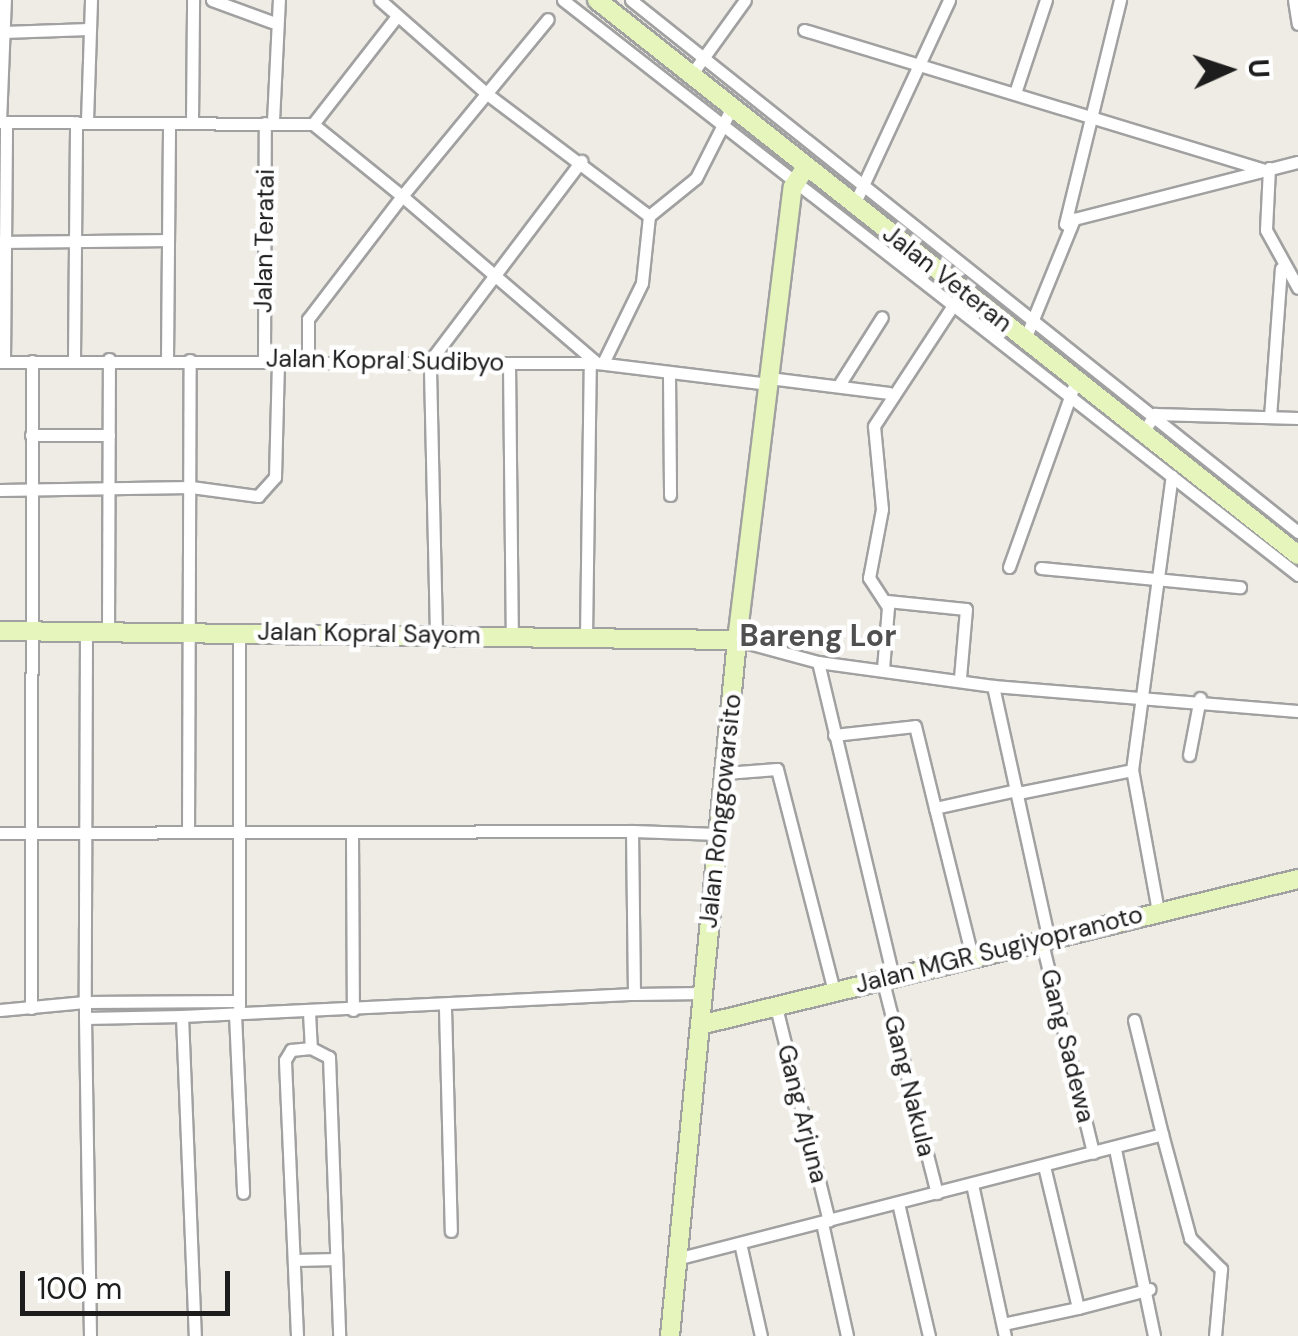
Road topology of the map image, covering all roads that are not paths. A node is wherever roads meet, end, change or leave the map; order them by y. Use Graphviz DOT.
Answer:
graph roads {
  1 [pos="4,0"];
  2 [pos="91,0"];
  3 [pos="193,0"];
  4 [pos="212,0"];
  5 [pos="279,0"];
  6 [pos="380,0"];
  7 [pos="562,0"];
  8 [pos="597,0"];
  9 [pos="630,0"];
  10 [pos="745,0"];
  11 [pos="949,0"];
  12 [pos="1046,0"];
  13 [pos="1120,0"];
  14 [pos="1294,0"];
  15 [pos="398,16"];
  16 [pos="272,22"];
  17 [pos="1298,24"];
  18 [pos="90,29"];
  19 [pos="804,30"];
  20 [pos="3,32"];
  21 [pos="703,56"];
  22 [pos="923,64"];
  23 [pos="690,75"];
  24 [pos="1016,90"];
  25 [pos="487,94"];
  26 [pos="1092,112"];
  27 [pos="726,116"];
  28 [pos="2,122"];
  29 [pos="81,122"];
  30 [pos="169,122"];
  31 [pos="192,122"];
  32 [pos="269,122"];
  33 [pos="313,124"];
  34 [pos="581,161"];
  35 [pos="1298,162"];
  36 [pos="1265,168"];
  37 [pos="798,179"];
  38 [pos="866,187"];
  39 [pos="3,188"];
  40 [pos="402,196"];
  41 [pos="853,207"];
  42 [pos="649,216"];
  43 [pos="1065,226"];
  44 [pos="168,240"];
  45 [pos="76,241"];
  46 [pos="3,242"];
  47 [pos="494,268"];
  48 [pos="1282,268"];
  49 [pos="1298,288"];
  50 [pos="957,298"];
  51 [pos="882,317"];
  52 [pos="1033,321"];
  53 [pos="1025,339"];
  54 [pos="74,359"];
  55 [pos="109,359"];
  56 [pos="168,359"];
  57 [pos="190,360"];
  58 [pos="264,360"];
  59 [pos="278,360"];
  60 [pos="308,360"];
  61 [pos="32,361"];
  62 [pos="430,361"];
  63 [pos="2,362"];
  64 [pos="509,363"];
  65 [pos="597,363"];
  66 [pos="669,374"];
  67 [pos="1076,380"];
  68 [pos="769,381"];
  69 [pos="840,385"];
  70 [pos="889,394"];
  71 [pos="1068,399"];
  72 [pos="1155,414"];
  73 [pos="1270,417"];
  74 [pos="1298,418"];
  75 [pos="1143,432"];
  76 [pos="31,435"];
  77 [pos="108,435"];
  78 [pos="1183,463"];
  79 [pos="1170,478"];
  80 [pos="191,487"];
  81 [pos="108,488"];
  82 [pos="32,489"];
  83 [pos="0,490"];
  84 [pos="670,495"];
  85 [pos="1298,532"];
  86 [pos="1298,555"];
  87 [pos="1009,567"];
  88 [pos="1042,568"];
  89 [pos="1298,575"];
  90 [pos="1153,580"];
  91 [pos="1240,587"];
  92 [pos="887,601"];
  93 [pos="192,630"];
  94 [pos="239,630"];
  95 [pos="0,631"];
  96 [pos="28,632"];
  97 [pos="86,632"];
  98 [pos="108,632"];
  99 [pos="436,634"];
  100 [pos="512,637"];
  101 [pos="586,638"];
  102 [pos="737,640"];
  103 [pos="818,662"];
  104 [pos="882,669"];
  105 [pos="960,678"];
  106 [pos="993,686"];
  107 [pos="1200,698"];
  108 [pos="1138,702"];
  109 [pos="1298,710"];
  110 [pos="834,735"];
  111 [pos="1189,755"];
  112 [pos="1132,770"];
  113 [pos="725,773"];
  114 [pos="1017,792"];
  115 [pos="935,808"];
  116 [pos="632,831"];
  117 [pos="32,832"];
  118 [pos="86,832"];
  119 [pos="188,832"];
  120 [pos="238,832"];
  121 [pos="0,833"];
  122 [pos="352,834"];
  123 [pos="719,834"];
  124 [pos="1298,879"];
  125 [pos="1158,911"];
  126 [pos="1044,938"];
  127 [pos="972,956"];
  128 [pos="888,977"];
  129 [pos="834,991"];
  130 [pos="703,993"];
  131 [pos="634,994"];
  132 [pos="85,1002"];
  133 [pos="776,1006"];
  134 [pos="31,1008"];
  135 [pos="446,1008"];
  136 [pos="0,1010"];
  137 [pos="238,1010"];
  138 [pos="353,1010"];
  139 [pos="309,1012"];
  140 [pos="182,1016"];
  141 [pos="85,1018"];
  142 [pos="1134,1020"];
  143 [pos="700,1025"];
  144 [pos="311,1048"];
  145 [pos="1162,1134"];
  146 [pos="1116,1148"];
  147 [pos="1092,1153"];
  148 [pos="1044,1166"];
  149 [pos="972,1184"];
  150 [pos="242,1193"];
  151 [pos="936,1193"];
  152 [pos="898,1203"];
  153 [pos="826,1222"];
  154 [pos="451,1231"];
  155 [pos="740,1243"];
  156 [pos="680,1258"];
  157 [pos="294,1260"];
  158 [pos="336,1260"];
  159 [pos="1150,1288"];
  160 [pos="1078,1308"];
  161 [pos="1004,1330"];
  162 [pos="90,1336"];
  163 [pos="194,1336"];
  164 [pos="297,1336"];
  165 [pos="338,1336"];
  166 [pos="670,1336"];
  167 [pos="761,1336"];
  168 [pos="847,1336"];
  169 [pos="929,1336"];
  170 [pos="1154,1336"];
  171 [pos="1215,1336"];
  1 -- 20 [label="street"];
  2 -- 18 [label="street"];
  3 -- 31 [label="street"];
  4 -- 16 [label="street"];
  5 -- 16 [label="street, Jalan Teratai"];
  6 -- 15 [label="street"];
  7 -- 25 [label="street"];
  7 -- 27 [label="street"];
  8 -- 23 [label="street, Jalan Veteran"];
  9 -- 21 [label="street"];
  10 -- 21 [label="street"];
  11 -- 22 [label="street"];
  12 -- 24 [label="street"];
  13 -- 26 [label="street"];
  14 -- 17 [label="street"];
  15 -- 25 [label="street"];
  15 -- 33 [label="street"];
  16 -- 32 [label="street, Jalan Teratai"];
  18 -- 20 [label="street"];
  18 -- 29 [label="street"];
  19 -- 22 [label="street"];
  20 -- 28 [label="street"];
  21 -- 23 [label="street"];
  21 -- 38 [label="street"];
  22 -- 24 [label="street"];
  22 -- 38 [label="street"];
  23 -- 27 [label="street, Jalan Veteran"];
  24 -- 26 [label="street"];
  25 -- 34 [label="street"];
  25 -- 40 [label="street"];
  26 -- 36 [label="street"];
  26 -- 43 [label="street"];
  27 -- 37 [label="street, Jalan Veteran"];
  27 -- 42 [label="street"];
  28 -- 29 [label="street"];
  28 -- 39 [label="street"];
  29 -- 30 [label="street"];
  29 -- 45 [label="street"];
  30 -- 31 [label="street"];
  30 -- 44 [label="street"];
  31 -- 32 [label="street"];
  32 -- 33 [label="street"];
  32 -- 58 [label="street, Jalan Teratai"];
  33 -- 40 [label="street"];
  34 -- 42 [label="street"];
  34 -- 47 [label="street"];
  35 -- 36 [label="street"];
  36 -- 43 [label="street"];
  36 -- 48 [label="street"];
  37 -- 41 [label="street, Jalan Veteran"];
  37 -- 50 [label="street"];
  37 -- 68 [label="street, Jalan Ronggowarsito"];
  38 -- 41 [label="street"];
  38 -- 52 [label="street"];
  39 -- 46 [label="street"];
  40 -- 47 [label="street"];
  40 -- 60 [label="street"];
  41 -- 50 [label="street, Jalan Veteran"];
  42 -- 65 [label="street"];
  43 -- 52 [label="street"];
  44 -- 45 [label="street"];
  44 -- 56 [label="street"];
  45 -- 46 [label="street"];
  45 -- 54 [label="street"];
  46 -- 63 [label="street"];
  47 -- 62 [label="street"];
  47 -- 65 [label="street"];
  48 -- 49 [label="street"];
  48 -- 73 [label="street"];
  50 -- 53 [label="street, Jalan Veteran"];
  50 -- 70 [label="street"];
  50 -- 71 [label="street"];
  51 -- 69 [label="street"];
  52 -- 53 [label="street"];
  52 -- 72 [label="street"];
  53 -- 67 [label="street, Jalan Veteran"];
  54 -- 55 [label="street, Jalan Kopral Sudibyo"];
  54 -- 61 [label="street, Jalan Kopral Sudibyo"];
  55 -- 56 [label="street, Jalan Kopral Sudibyo"];
  55 -- 77 [label="street"];
  56 -- 57 [label="street, Jalan Kopral Sudibyo"];
  57 -- 58 [label="street, Jalan Kopral Sudibyo"];
  57 -- 80 [label="street"];
  58 -- 59 [label="street, Jalan Kopral Sudibyo"];
  59 -- 60 [label="street, Jalan Kopral Sudibyo"];
  59 -- 80 [label="street"];
  60 -- 62 [label="street, Jalan Kopral Sudibyo"];
  61 -- 63 [label="street, Jalan Kopral Sudibyo"];
  61 -- 76 [label="street"];
  62 -- 64 [label="street, Jalan Kopral Sudibyo"];
  62 -- 99 [label="street"];
  64 -- 65 [label="street, Jalan Kopral Sudibyo"];
  64 -- 100 [label="street"];
  65 -- 66 [label="street, Jalan Kopral Sudibyo"];
  65 -- 101 [label="street"];
  66 -- 68 [label="street, Jalan Kopral Sudibyo"];
  66 -- 84 [label="street"];
  67 -- 71 [label="street"];
  67 -- 75 [label="street, Jalan Veteran"];
  68 -- 69 [label="street, Jalan Kopral Sudibyo"];
  68 -- 102 [label="street, Jalan Ronggowarsito"];
  69 -- 70 [label="street, Jalan Kopral Sudibyo"];
  70 -- 92 [label="street"];
  71 -- 79 [label="street"];
  71 -- 87 [label="street"];
  72 -- 73 [label="street"];
  72 -- 75 [label="street"];
  72 -- 85 [label="street"];
  73 -- 74 [label="street"];
  75 -- 78 [label="street, Jalan Veteran"];
  76 -- 77 [label="street"];
  76 -- 82 [label="street"];
  77 -- 81 [label="street"];
  78 -- 79 [label="street"];
  78 -- 86 [label="street, Jalan Veteran"];
  79 -- 89 [label="street"];
  79 -- 90 [label="street"];
  80 -- 81 [label="street"];
  80 -- 93 [label="street"];
  81 -- 82 [label="street"];
  81 -- 98 [label="street"];
  82 -- 83 [label="street"];
  82 -- 96 [label="street"];
  88 -- 90 [label="street"];
  90 -- 91 [label="street"];
  90 -- 108 [label="street"];
  92 -- 104 [label="street"];
  92 -- 105 [label="street"];
  93 -- 94 [label="street, Jalan Kopral Sayom"];
  93 -- 98 [label="street, Jalan Kopral Sayom"];
  93 -- 119 [label="street"];
  94 -- 99 [label="street, Jalan Kopral Sayom"];
  94 -- 120 [label="street"];
  95 -- 96 [label="street, Jalan Kopral Sayom"];
  96 -- 97 [label="street, Jalan Kopral Sayom"];
  96 -- 117 [label="street"];
  97 -- 98 [label="street, Jalan Kopral Sayom"];
  97 -- 118 [label="street"];
  99 -- 100 [label="street, Jalan Kopral Sayom"];
  100 -- 101 [label="street, Jalan Kopral Sayom"];
  101 -- 102 [label="street, Jalan Kopral Sayom"];
  102 -- 103 [label="street"];
  102 -- 113 [label="street, Jalan Ronggowarsito"];
  103 -- 104 [label="street"];
  103 -- 110 [label="street, Gang Nakula"];
  104 -- 105 [label="street"];
  105 -- 106 [label="street"];
  106 -- 108 [label="street"];
  106 -- 114 [label="street, Gang Sadewa"];
  107 -- 108 [label="street"];
  107 -- 109 [label="street"];
  107 -- 111 [label="street"];
  108 -- 112 [label="street"];
  110 -- 115 [label="street"];
  110 -- 128 [label="street, Gang Nakula"];
  112 -- 114 [label="street"];
  112 -- 125 [label="street"];
  113 -- 123 [label="street, Jalan Ronggowarsito"];
  113 -- 129 [label="street"];
  114 -- 115 [label="street"];
  114 -- 126 [label="street, Gang Sadewa"];
  115 -- 127 [label="street"];
  116 -- 122 [label="street"];
  116 -- 123 [label="street"];
  116 -- 131 [label="street"];
  117 -- 118 [label="street"];
  117 -- 121 [label="street"];
  117 -- 134 [label="street"];
  118 -- 119 [label="street"];
  118 -- 132 [label="street"];
  119 -- 120 [label="street"];
  120 -- 122 [label="street"];
  120 -- 137 [label="street"];
  122 -- 138 [label="street"];
  123 -- 130 [label="street, Jalan Ronggowarsito"];
  124 -- 125 [label="street, Jalan MGR Sugiyopranoto"];
  125 -- 126 [label="street, Jalan MGR Sugiyopranoto"];
  126 -- 127 [label="street, Jalan MGR Sugiyopranoto"];
  126 -- 147 [label="street, Gang Sadewa"];
  127 -- 128 [label="street, Jalan MGR Sugiyopranoto"];
  128 -- 129 [label="street, Jalan MGR Sugiyopranoto"];
  128 -- 151 [label="street, Gang Nakula"];
  129 -- 133 [label="street, Jalan MGR Sugiyopranoto"];
  130 -- 131 [label="street"];
  130 -- 143 [label="street, Jalan Ronggowarsito"];
  131 -- 135 [label="street"];
  132 -- 134 [label="street"];
  132 -- 137 [label="street"];
  132 -- 141 [label="street"];
  133 -- 143 [label="street, Jalan MGR Sugiyopranoto"];
  133 -- 153 [label="street, Gang Arjuna"];
  134 -- 136 [label="street"];
  135 -- 138 [label="street"];
  135 -- 154 [label="street"];
  137 -- 139 [label="street"];
  137 -- 140 [label="street"];
  137 -- 150 [label="street"];
  138 -- 139 [label="street"];
  139 -- 144 [label="street"];
  140 -- 141 [label="street"];
  140 -- 163 [label="street"];
  141 -- 162 [label="street"];
  142 -- 145 [label="street"];
  143 -- 156 [label="street, Jalan Ronggowarsito"];
  144 -- 157 [label="street"];
  144 -- 158 [label="street"];
  145 -- 146 [label="street"];
  145 -- 171 [label="street"];
  146 -- 147 [label="street"];
  146 -- 159 [label="street"];
  147 -- 148 [label="street"];
  148 -- 149 [label="street"];
  148 -- 160 [label="street"];
  149 -- 151 [label="street"];
  149 -- 161 [label="street"];
  151 -- 152 [label="street"];
  152 -- 153 [label="street"];
  152 -- 169 [label="street"];
  153 -- 155 [label="street"];
  153 -- 168 [label="street, Gang Arjuna"];
  155 -- 156 [label="street"];
  155 -- 167 [label="street"];
  156 -- 166 [label="street, Jalan Ronggowarsito"];
  157 -- 158 [label="street"];
  157 -- 164 [label="street"];
  158 -- 165 [label="street"];
  159 -- 160 [label="street"];
  159 -- 170 [label="street"];
  160 -- 161 [label="street"];
}
